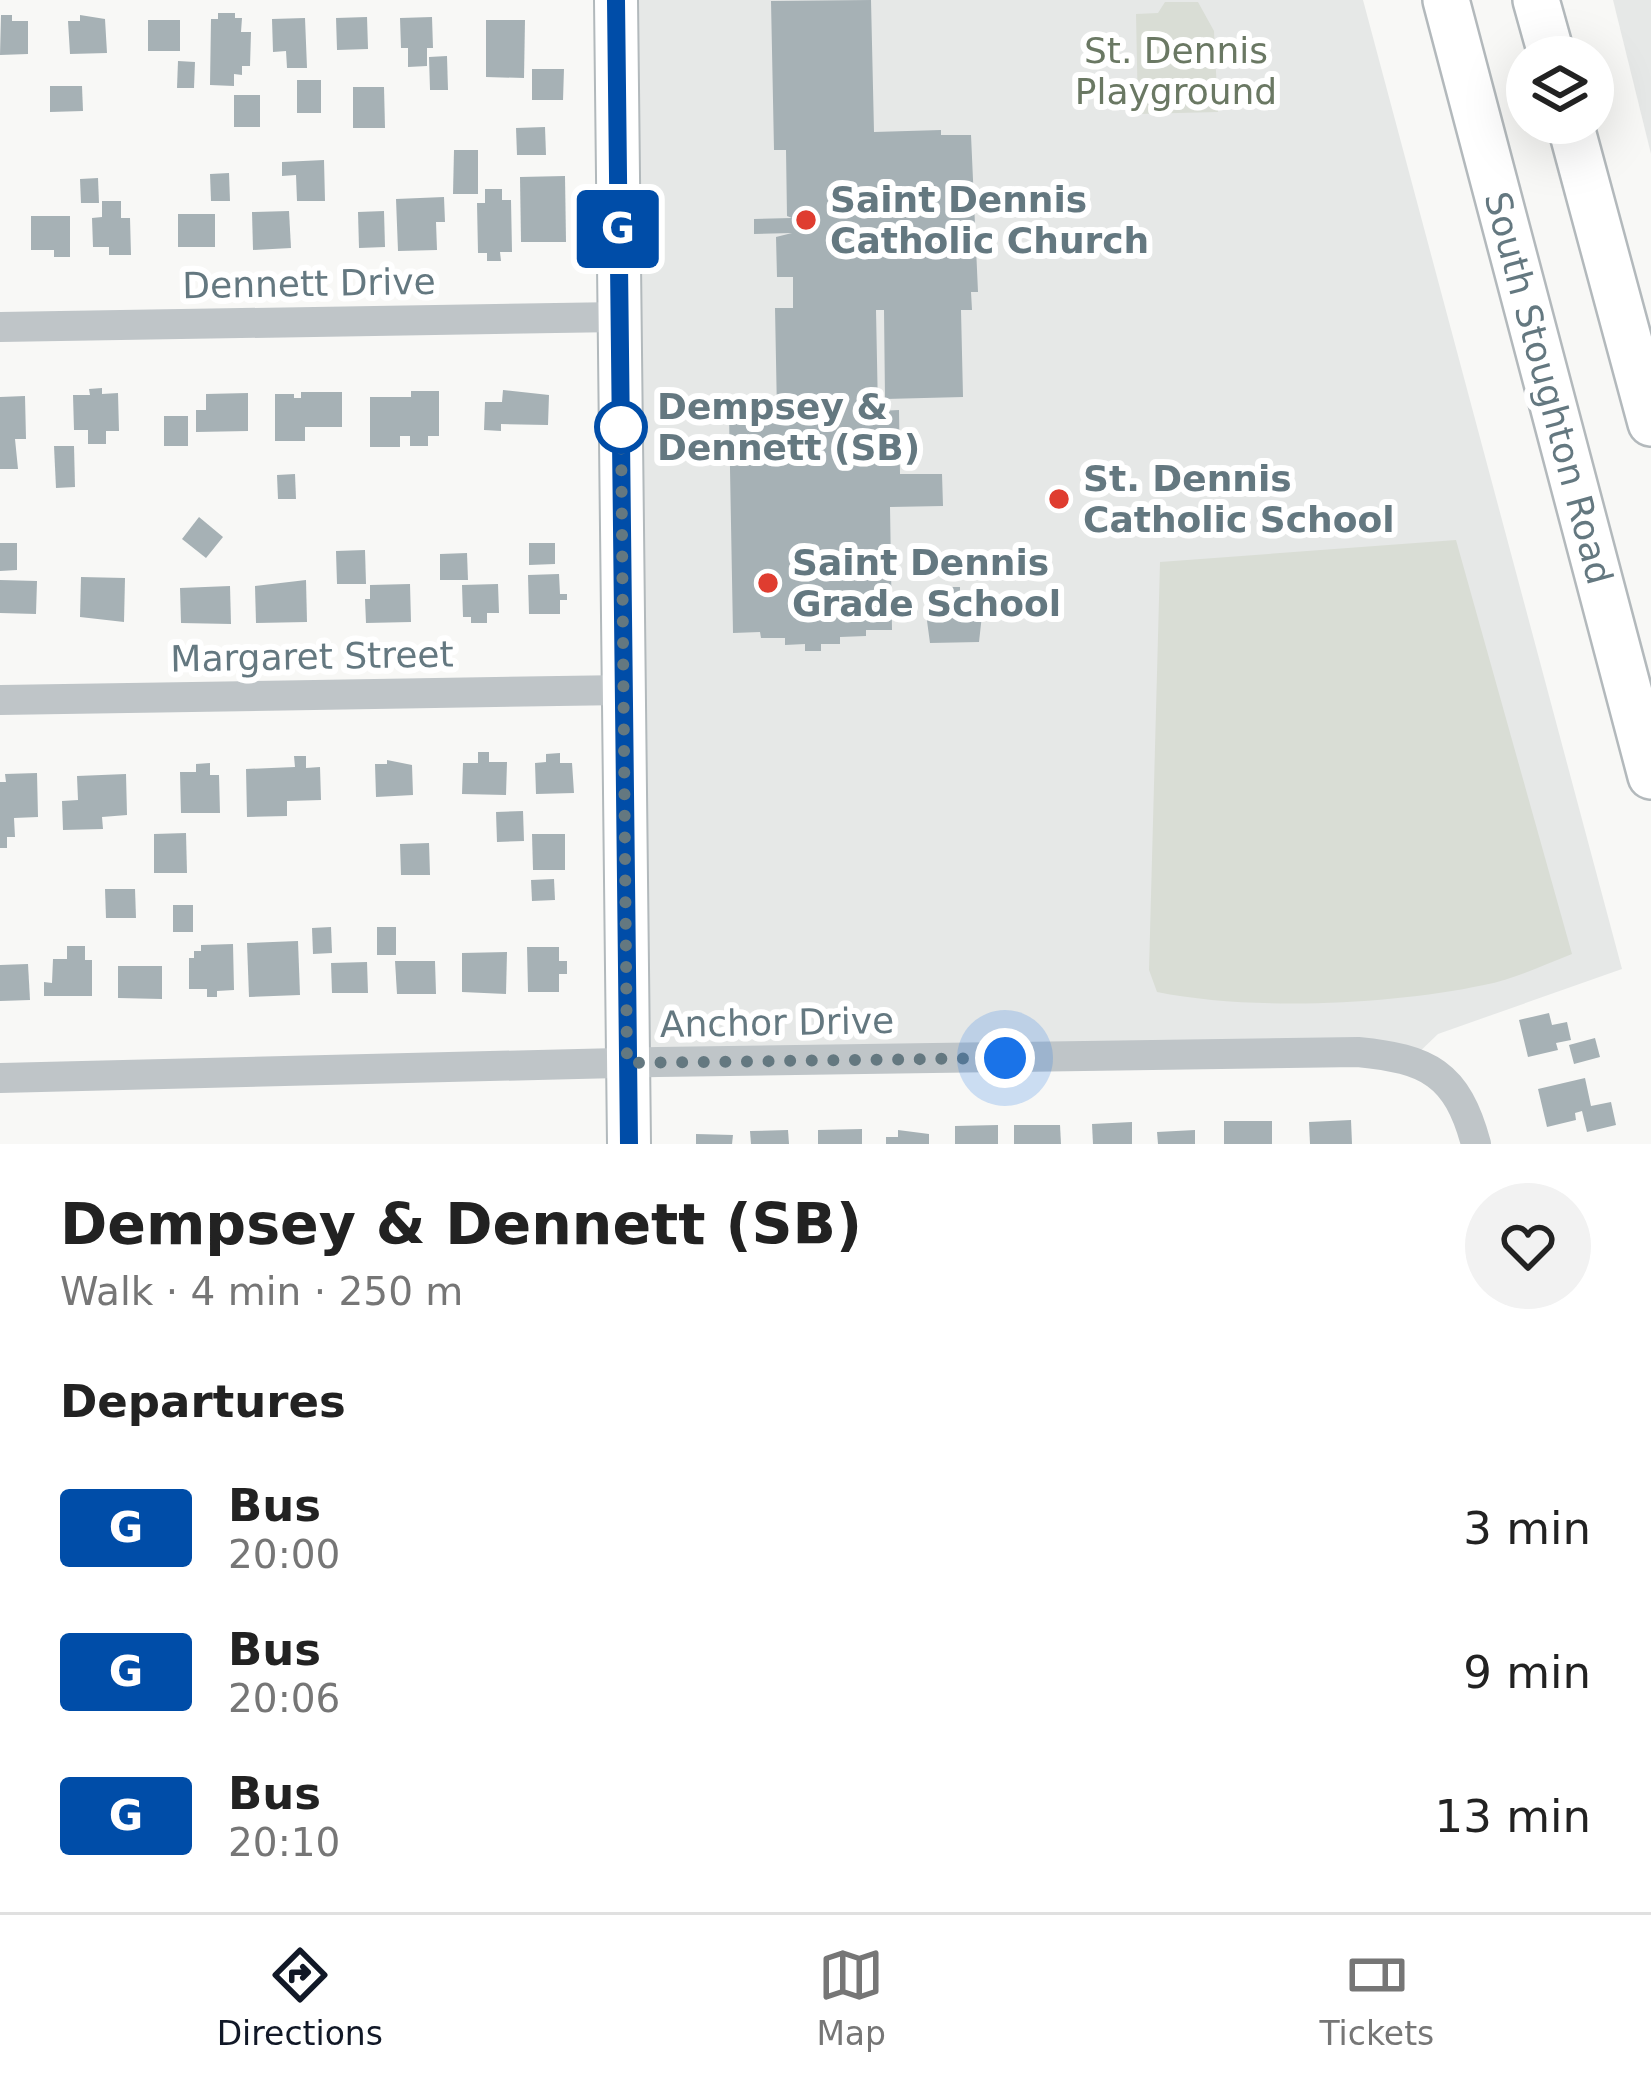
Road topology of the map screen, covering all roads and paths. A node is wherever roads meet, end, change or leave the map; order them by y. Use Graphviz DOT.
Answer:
graph roads {
  1 [pos="616,0"];
  2 [pos="1446,0"];
  3 [pos="1537,0"];
  4 [pos="1546,36"];
  5 [pos="1576,144"];
  6 [pos="619,317"];
  7 [pos="0,327"];
  8 [pos="1651,422"];
  9 [pos="625,690"];
  10 [pos="0,700"];
  11 [pos="1651,776"];
  12 [pos="627,1063"];
  13 [pos="0,1078"];
  14 [pos="629,1144"];
  15 [pos="1476,1144"];
  1 -- 6 [label="street"];
  2 -- 11 [label="main road, South Stoughton Road"];
  3 -- 4 [label="main road"];
  5 -- 8 [label="main road"];
  6 -- 7 [label="street, Dennett Drive"];
  6 -- 9 [label="street"];
  9 -- 10 [label="street, Margaret Street"];
  9 -- 12 [label="street"];
  12 -- 13 [label="street, Anchor Drive"];
  12 -- 14 [label="street"];
  12 -- 15 [label="street, Anchor Drive"];
}
